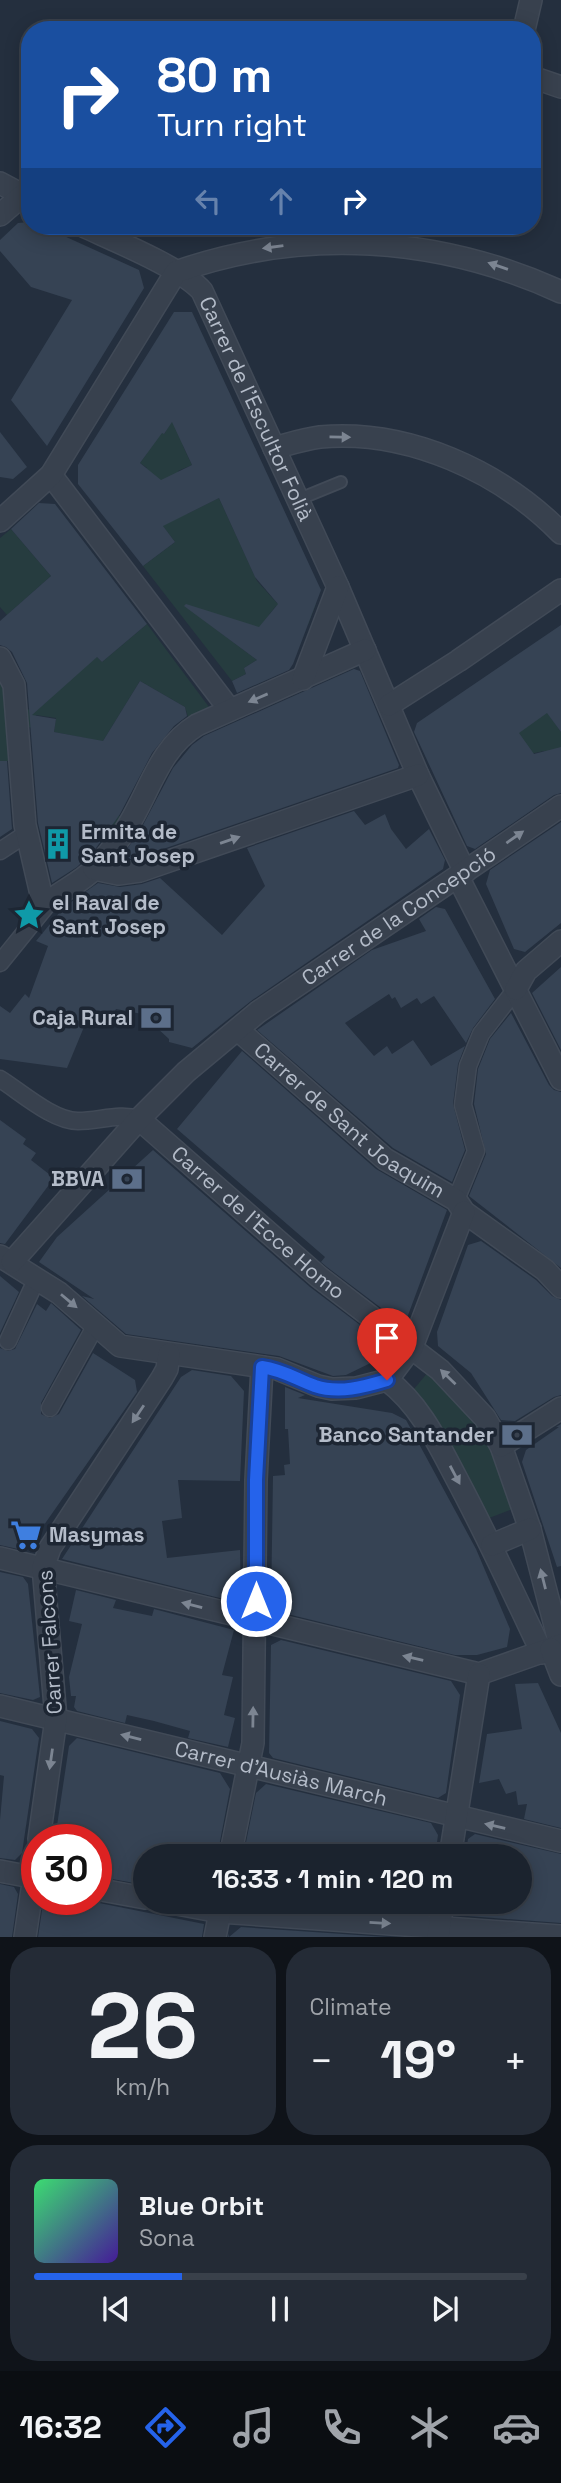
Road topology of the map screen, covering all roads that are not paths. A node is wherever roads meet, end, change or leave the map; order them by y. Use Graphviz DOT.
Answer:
graph roads {
  1 [pos="531,0"];
  2 [pos="526,21"];
  3 [pos="541,80"];
  4 [pos="561,87"];
  5 [pos="0,183"];
  6 [pos="21,194"];
  7 [pos="21,200"];
  8 [pos="0,215"];
  9 [pos="101,235"];
  10 [pos="384,235"];
  11 [pos="176,272"];
  12 [pos="561,292"];
  13 [pos="274,448"];
  14 [pos="51,475"];
  15 [pos="341,482"];
  16 [pos="297,500"];
  17 [pos="3,513"];
  18 [pos="561,533"];
  19 [pos="338,587"];
  20 [pos="561,590"];
  21 [pos="365,650"];
  22 [pos="0,658"];
  23 [pos="303,679"];
  24 [pos="389,705"];
  25 [pos="230,710"];
  26 [pos="418,775"];
  27 [pos="561,806"];
  28 [pos="25,830"];
  29 [pos="0,850"];
  30 [pos="94,869"];
  31 [pos="462,874"];
  32 [pos="55,897"];
  33 [pos="561,942"];
  34 [pos="0,963"];
  35 [pos="516,989"];
  36 [pos="238,1030"];
  37 [pos="561,1079"];
  38 [pos="1,1081"];
  39 [pos="139,1119"];
  40 [pos="460,1206"];
  41 [pos="6,1259"];
  42 [pos="37,1278"];
  43 [pos="561,1287"];
  44 [pos="96,1325"];
  45 [pos="8,1341"];
  46 [pos="412,1347"];
  47 [pos="169,1354"];
  48 [pos="262,1367"];
  49 [pos="387,1380"];
  50 [pos="50,1408"];
  51 [pos="561,1408"];
  52 [pos="501,1447"];
  53 [pos="530,1529"];
  54 [pos="492,1545"];
  55 [pos="0,1558"];
  56 [pos="43,1567"];
  57 [pos="255,1620"];
  58 [pos="554,1648"];
  59 [pos="479,1674"];
  60 [pos="561,1675"];
  61 [pos="0,1706"];
  62 [pos="56,1719"];
  63 [pos="247,1766"];
  64 [pos="456,1817"];
  65 [pos="41,1824"];
  66 [pos="561,1841"];
  67 [pos="232,1844"];
  68 [pos="452,1844"];
  69 [pos="0,1871"];
  70 [pos="21,1875"];
  71 [pos="112,1892"];
  72 [pos="133,1896"];
  73 [pos="220,1914"];
  74 [pos="282,1914"];
  75 [pos="441,1914"];
  76 [pos="29,1915"];
  77 [pos="439,1932"];
  78 [pos="561,1936"];
  79 [pos="25,1937"];
  80 [pos="215,1937"];
  1 -- 2 [label="street"];
  3 -- 4 [label="street"];
  5 -- 6 [label="street"];
  7 -- 8 [label="street"];
  9 -- 11 [label="street, Carrer de l'Escultor Folià"];
  10 -- 11 [label="street, one-way"];
  12 -- 10 [label="street, one-way"];
  11 -- 13 [label="street, Carrer de l'Escultor Folià"];
  11 -- 14 [label="street"];
  13 -- 16 [label="street, Carrer de l'Escultor Folià"];
  13 -- 18 [label="street, one-way"];
  14 -- 17 [label="street"];
  14 -- 25 [label="street"];
  15 -- 16 [label="lane"];
  16 -- 19 [label="street, Carrer de l'Escultor Folià"];
  19 -- 21 [label="street, Carrer de l'Escultor Folià"];
  19 -- 23 [label="street"];
  20 -- 24 [label="street"];
  21 -- 23 [label="street"];
  21 -- 24 [label="street, Carrer de l'Escultor Folià"];
  22 -- 28 [label="street"];
  23 -- 25 [label="street, one-way"];
  24 -- 26 [label="street, Carrer de l'Escultor Folià"];
  25 -- 30 [label="street"];
  30 -- 26 [label="street, one-way"];
  26 -- 31 [label="street, Carrer de l'Escultor Folià"];
  31 -- 27 [label="street, Carrer de la Concepció, one-way"];
  28 -- 29 [label="street"];
  28 -- 32 [label="street"];
  30 -- 32 [label="street"];
  31 -- 35 [label="street, Carrer de l'Escultor Folià"];
  31 -- 36 [label="street, Carrer de la Concepció"];
  32 -- 34 [label="street"];
  33 -- 35 [label="street"];
  35 -- 37 [label="street, Carrer de l'Escultor Folià"];
  35 -- 40 [label="street"];
  36 -- 39 [label="street, Carrer de la Concepció"];
  36 -- 40 [label="street, Carrer de Sant Joaquim"];
  38 -- 39 [label="street"];
  39 -- 41 [label="street, Carrer de la Concepció"];
  39 -- 46 [label="street, Carrer de l'Ecce Homo"];
  40 -- 43 [label="street, Carrer de Sant Joaquim"];
  40 -- 46 [label="street"];
  41 -- 42 [label="street"];
  42 -- 44 [label="street, one-way"];
  42 -- 45 [label="street"];
  44 -- 47 [label="street"];
  44 -- 50 [label="street"];
  46 -- 49 [label="street"];
  52 -- 46 [label="street, Carrer de l'Ecce Homo, one-way"];
  47 -- 48 [label="street"];
  47 -- 56 [label="street, Carrer Falcons, one-way"];
  48 -- 49 [label="street"];
  48 -- 57 [label="street"];
  49 -- 54 [label="street, one-way"];
  51 -- 52 [label="street"];
  52 -- 53 [label="street, Carrer de l'Ecce Homo"];
  53 -- 54 [label="street"];
  58 -- 53 [label="street, Carrer de l'Ecce Homo, one-way"];
  54 -- 58 [label="street"];
  55 -- 56 [label="street"];
  57 -- 56 [label="street, one-way"];
  56 -- 62 [label="street, Carrer Falcons"];
  59 -- 57 [label="street, one-way"];
  63 -- 57 [label="street, one-way"];
  58 -- 59 [label="street"];
  58 -- 60 [label="street"];
  59 -- 64 [label="street"];
  61 -- 62 [label="street, Carrer d'Ausiàs March"];
  63 -- 62 [label="street, Carrer d'Ausiàs March, one-way"];
  62 -- 65 [label="street, Carrer Falcons, one-way"];
  63 -- 64 [label="street, Carrer d'Ausiàs March"];
  63 -- 67 [label="street"];
  66 -- 64 [label="street, Carrer d'Ausiàs March, one-way"];
  64 -- 68 [label="street"];
  69 -- 70 [label="street"];
  71 -- 72 [label="street"];
  73 -- 80 [label="street"];
  74 -- 77 [label="street, one-way"];
  75 -- 77 [label="street"];
  76 -- 79 [label="street"];
  77 -- 78 [label="street"];
}
